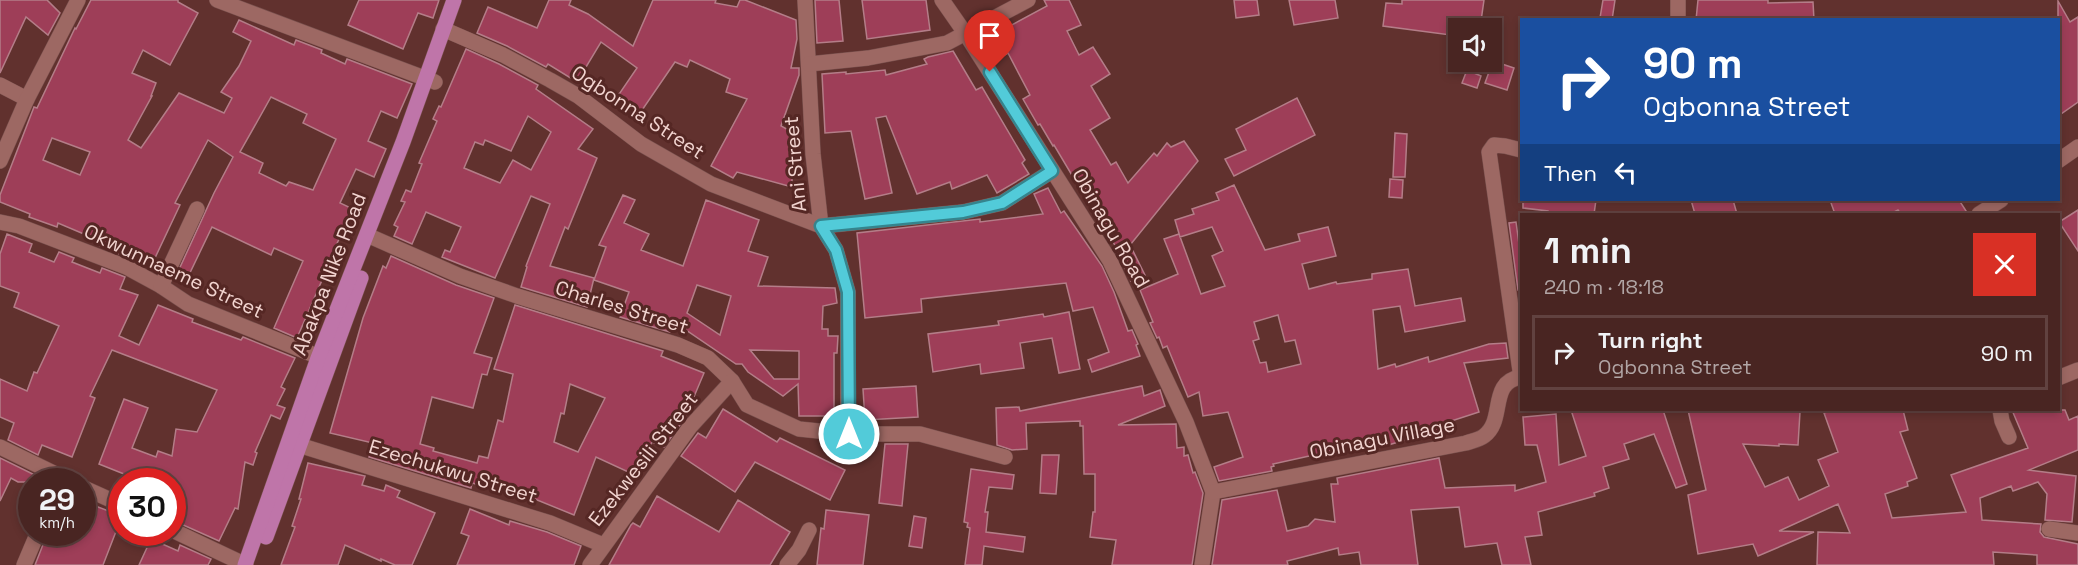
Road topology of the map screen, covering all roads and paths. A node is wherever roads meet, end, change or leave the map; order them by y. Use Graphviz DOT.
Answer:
graph roads {
  1 [pos="78,0"];
  2 [pos="217,0"];
  3 [pos="454,0"];
  4 [pos="464,0"];
  5 [pos="805,0"];
  6 [pos="942,0"];
  7 [pos="1028,0"];
  8 [pos="1677,0"];
  9 [pos="1678,18"];
  10 [pos="448,31"];
  11 [pos="965,33"];
  12 [pos="809,64"];
  13 [pos="430,80"];
  14 [pos="0,85"];
  15 [pos="27,99"];
  16 [pos="2078,147"];
  17 [pos="1520,150"];
  18 [pos="2060,160"];
  19 [pos="0,161"];
  20 [pos="1052,171"];
  21 [pos="1999,201"];
  22 [pos="197,209"];
  23 [pos="1981,213"];
  24 [pos="0,222"];
  25 [pos="821,226"];
  26 [pos="371,237"];
  27 [pos="161,286"];
  28 [pos="324,360"];
  29 [pos="2078,370"];
  30 [pos="1520,371"];
  31 [pos="2060,377"];
  32 [pos="1520,378"];
  33 [pos="732,381"];
  34 [pos="2000,411"];
  35 [pos="849,434"];
  36 [pos="2009,437"];
  37 [pos="294,444"];
  38 [pos="0,447"];
  39 [pos="1005,457"];
  40 [pos="41,468"];
  41 [pos="1213,492"];
  42 [pos="2049,529"];
  43 [pos="808,530"];
  44 [pos="2078,533"];
  45 [pos="186,537"];
  46 [pos="603,545"];
  47 [pos="32,546"];
  48 [pos="24,565"];
  49 [pos="245,565"];
  50 [pos="256,565"];
  51 [pos="590,565"];
  52 [pos="787,565"];
  53 [pos="1202,565"];
  1 -- 15 [label="street"];
  2 -- 13 [label="street"];
  3 -- 10 [label="main road, Abakpa Nike Road"];
  4 -- 10 [label="main road, Abakpa Nike Road"];
  5 -- 12 [label="street, Ani Street"];
  6 -- 11 [label="street, Obinagu Road"];
  7 -- 11 [label="street"];
  8 -- 9 [label="street"];
  10 -- 13 [label="main road, Abakpa Nike Road"];
  10 -- 25 [label="street, Ogbonna Street"];
  11 -- 12 [label="street"];
  11 -- 20 [label="street, Obinagu Road"];
  12 -- 25 [label="street, Ani Street"];
  13 -- 26 [label="main road, Abakpa Nike Road"];
  14 -- 15 [label="street"];
  15 -- 19 [label="street"];
  16 -- 18 [label="street"];
  17 -- 30 [label="street"];
  20 -- 25 [label="street, Ogbonna Street"];
  20 -- 41 [label="street, Obinagu Road"];
  21 -- 23 [label="street"];
  22 -- 27 [label="street"];
  24 -- 27 [label="street, Okwunnaeme Street"];
  25 -- 35 [label="street, Ani Street"];
  26 -- 28 [label="main road, Abakpa Nike Road"];
  26 -- 33 [label="street, Charles Street"];
  27 -- 28 [label="street, Okwunnaeme Street"];
  28 -- 37 [label="main road, Abakpa Nike Road"];
  29 -- 31 [label="street"];
  32 -- 41 [label="street, Obinagu Village"];
  33 -- 35 [label="street, Charles Street"];
  33 -- 46 [label="street, Ezekwesili Street"];
  34 -- 36 [label="street"];
  35 -- 39 [label="street, Charles Street"];
  37 -- 46 [label="street, Ezechukwu Street"];
  37 -- 49 [label="main road, Abakpa Nike Road"];
  37 -- 50 [label="main road, Abakpa Nike Road"];
  38 -- 40 [label="street"];
  41 -- 53 [label="street, Obinagu Road"];
  42 -- 44 [label="street"];
  43 -- 52 [label="street"];
  45 -- 49 [label="street"];
  46 -- 51 [label="street, Ezekwesili Street"];
  47 -- 48 [label="street"];
}
